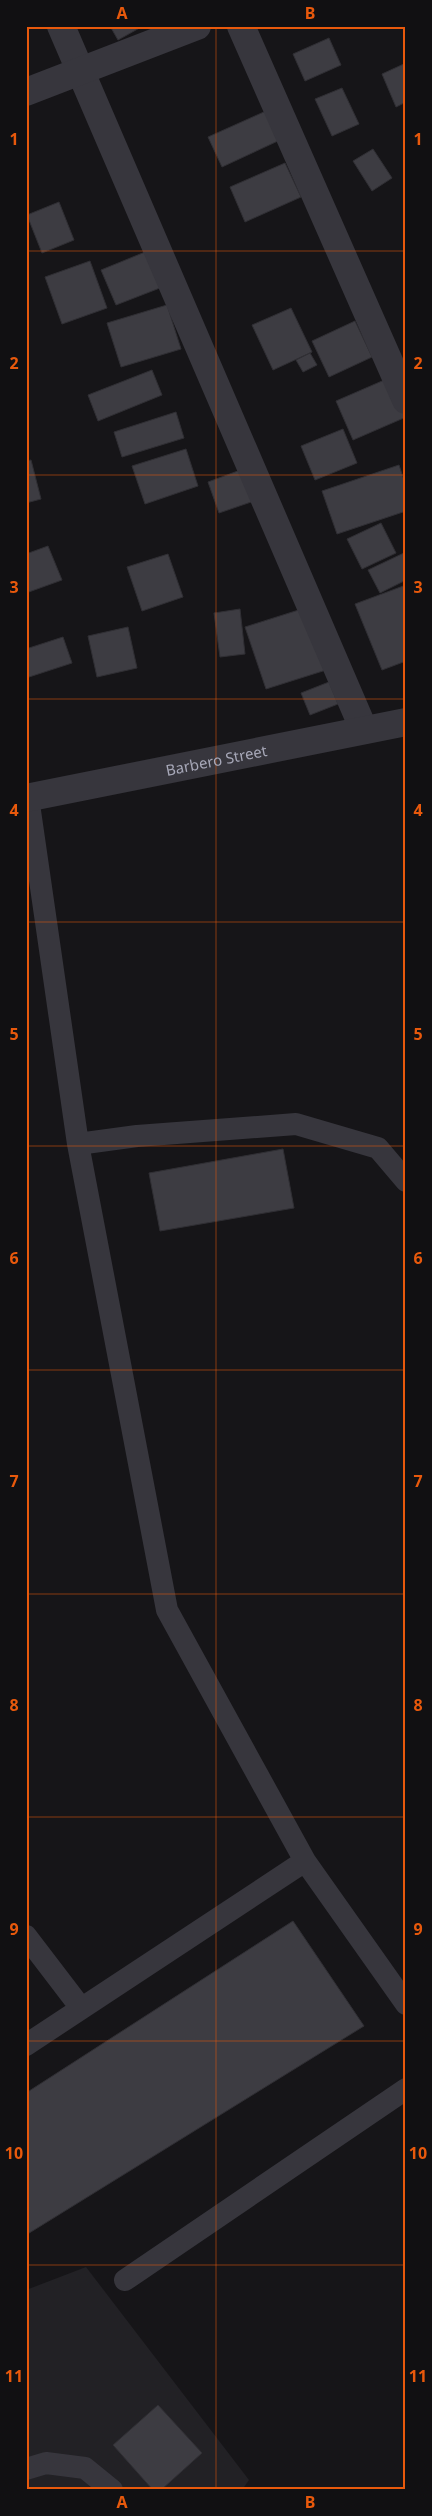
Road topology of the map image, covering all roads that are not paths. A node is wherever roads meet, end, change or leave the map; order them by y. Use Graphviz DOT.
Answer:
graph roads {
  1 [pos="61,26"];
  2 [pos="197,26"];
  3 [pos="241,26"];
  4 [pos="81,71"];
  5 [pos="26,92"];
  6 [pos="406,400"];
  7 [pos="406,722"];
  8 [pos="364,730"];
  9 [pos="27,795"];
  10 [pos="78,1144"];
  11 [pos="406,1181"];
  12 [pos="305,1861"];
  13 [pos="26,1936"];
  14 [pos="406,2004"];
  15 [pos="82,2008"];
  16 [pos="26,2045"];
  17 [pos="406,2090"];
  18 [pos="125,2280"];
  19 [pos="26,2469"];
  20 [pos="112,2490"];
  1 -- 4 [label="street"];
  2 -- 4 [label="street"];
  3 -- 6 [label="street"];
  4 -- 5 [label="street"];
  4 -- 8 [label="street"];
  7 -- 8 [label="street, Barbero Street"];
  8 -- 9 [label="street, Barbero Street"];
  9 -- 10 [label="lane"];
  10 -- 11 [label="lane"];
  10 -- 12 [label="lane"];
  12 -- 14 [label="lane"];
  12 -- 15 [label="lane"];
  13 -- 15 [label="lane"];
  15 -- 16 [label="lane"];
  17 -- 18 [label="lane"];
  19 -- 20 [label="lane"];
}
